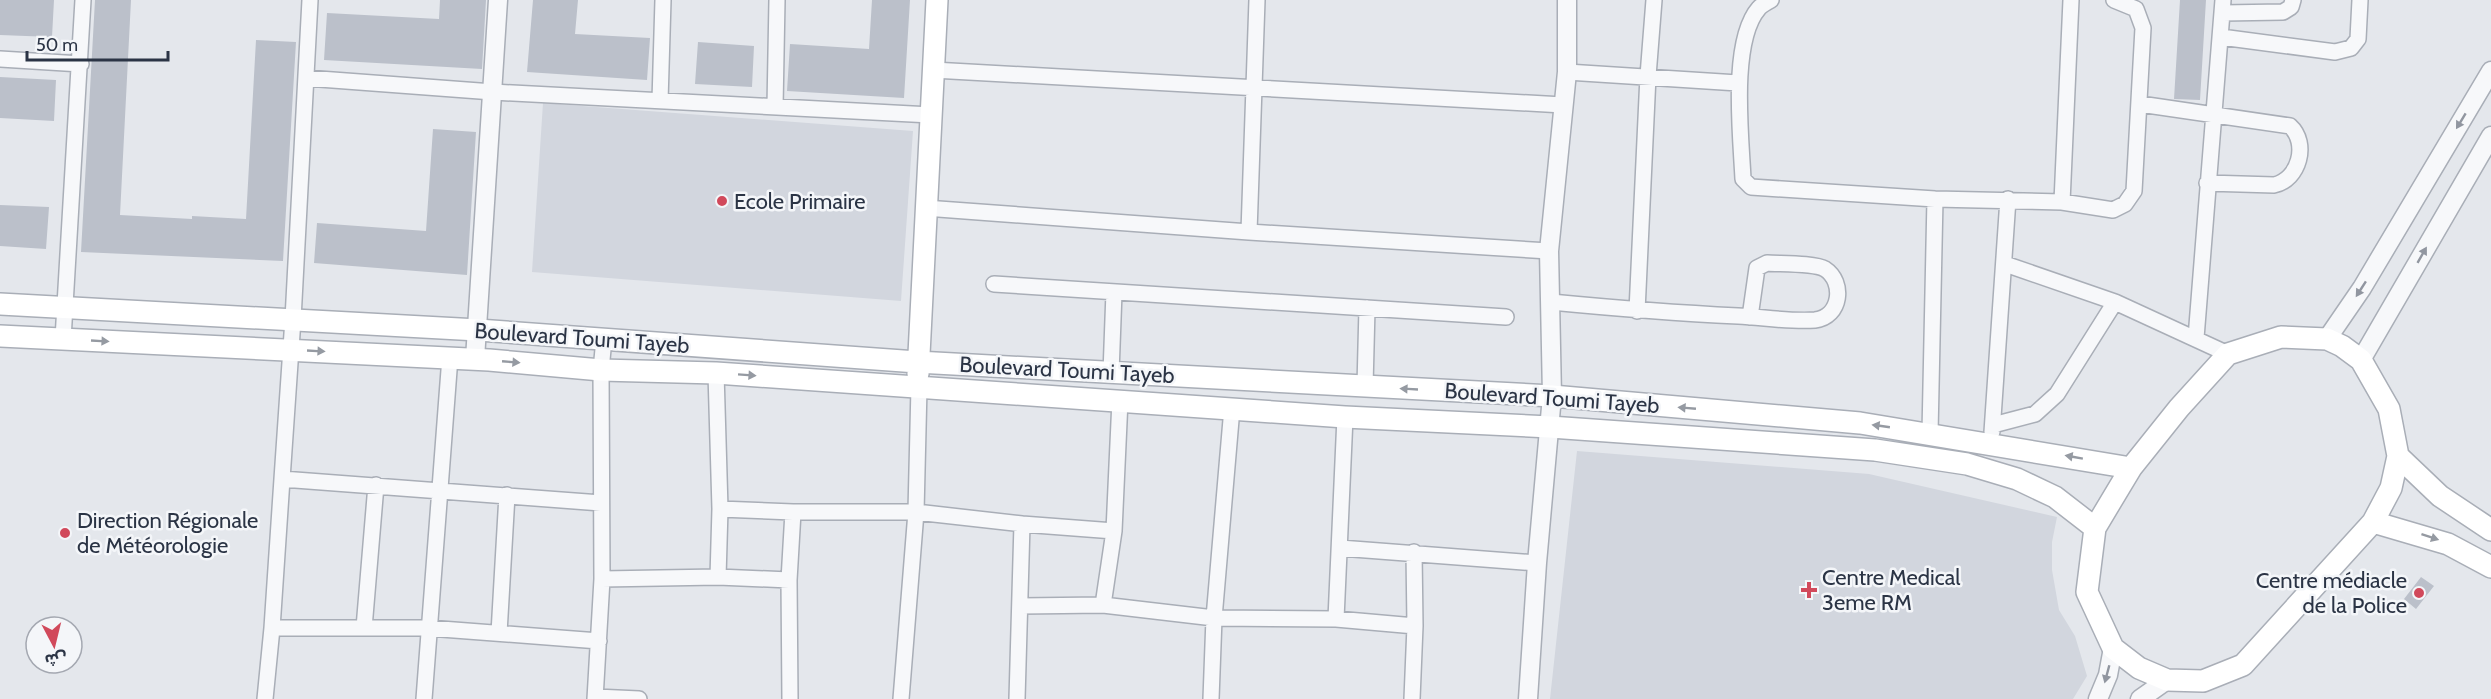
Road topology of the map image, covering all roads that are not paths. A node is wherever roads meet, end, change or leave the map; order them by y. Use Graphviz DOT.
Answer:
graph roads {
  1 [pos="83,0"];
  2 [pos="310,0"];
  3 [pos="498,0"];
  4 [pos="663,0"];
  5 [pos="777,0"];
  6 [pos="937,0"];
  7 [pos="1257,0"];
  8 [pos="1567,0"];
  9 [pos="1654,0"];
  10 [pos="1771,0"];
  11 [pos="2071,0"];
  12 [pos="2114,0"];
  13 [pos="2293,0"];
  14 [pos="2360,0"];
  15 [pos="2223,6"];
  16 [pos="2221,37"];
  17 [pos="0,59"];
  18 [pos="81,64"];
  19 [pos="933,70"];
  20 [pos="2491,71"];
  21 [pos="1567,72"];
  22 [pos="1648,76"];
  23 [pos="306,78"];
  24 [pos="1738,83"];
  25 [pos="1255,88"];
  26 [pos="493,92"];
  27 [pos="660,101"];
  28 [pos="2140,104"];
  29 [pos="1563,105"];
  30 [pos="775,107"];
  31 [pos="2213,114"];
  32 [pos="931,115"];
  33 [pos="2491,136"];
  34 [pos="2207,183"];
  35 [pos="1935,199"];
  36 [pos="2008,199"];
  37 [pos="2062,202"];
  38 [pos="925,208"];
  39 [pos="1250,232"];
  40 [pos="1549,251"];
  41 [pos="2005,264"];
  42 [pos="994,284"];
  43 [pos="1114,292"];
  44 [pos="1551,302"];
  45 [pos="2115,302"];
  46 [pos="0,304"];
  47 [pos="65,307"];
  48 [pos="1367,309"];
  49 [pos="1637,311"];
  50 [pos="1506,317"];
  51 [pos="1750,317"];
  52 [pos="293,319"];
  53 [pos="478,330"];
  54 [pos="0,336"];
  55 [pos="2196,338"];
  56 [pos="63,339"];
  57 [pos="604,339"];
  58 [pos="2326,339"];
  59 [pos="290,350"];
  60 [pos="2228,354"];
  61 [pos="450,357"];
  62 [pos="475,359"];
  63 [pos="2361,360"];
  64 [pos="917,362"];
  65 [pos="601,370"];
  66 [pos="716,373"];
  67 [pos="1111,373"];
  68 [pos="1365,386"];
  69 [pos="919,387"];
  70 [pos="1552,396"];
  71 [pos="1120,400"];
  72 [pos="1232,408"];
  73 [pos="1345,417"];
  74 [pos="1550,428"];
  75 [pos="1930,433"];
  76 [pos="1991,434"];
  77 [pos="2398,456"];
  78 [pos="2131,468"];
  79 [pos="282,479"];
  80 [pos="376,485"];
  81 [pos="439,489"];
  82 [pos="507,495"];
  83 [pos="601,502"];
  84 [pos="720,509"];
  85 [pos="794,512"];
  86 [pos="915,512"];
  87 [pos="2373,522"];
  88 [pos="1022,524"];
  89 [pos="2095,528"];
  90 [pos="2491,530"];
  91 [pos="1114,531"];
  92 [pos="1340,548"];
  93 [pos="1414,552"];
  94 [pos="1537,563"];
  95 [pos="2491,567"];
  96 [pos="718,577"];
  97 [pos="602,579"];
  98 [pos="789,580"];
  99 [pos="1103,605"];
  100 [pos="1022,606"];
  101 [pos="1214,618"];
  102 [pos="1336,619"];
  103 [pos="1415,626"];
  104 [pos="272,627"];
  105 [pos="364,628"];
  106 [pos="428,628"];
  107 [pos="500,633"];
  108 [pos="599,641"];
  109 [pos="2113,648"];
  110 [pos="2167,680"];
  111 [pos="596,698"];
  112 [pos="265,699"];
  113 [pos="424,699"];
  114 [pos="639,699"];
  115 [pos="790,699"];
  116 [pos="902,699"];
  117 [pos="1017,699"];
  118 [pos="1211,699"];
  119 [pos="1412,699"];
  120 [pos="1528,699"];
  121 [pos="2098,699"];
  122 [pos="2140,699"];
  1 -- 18 [label="street"];
  2 -- 23 [label="street"];
  3 -- 26 [label="street"];
  4 -- 27 [label="street"];
  5 -- 30 [label="street"];
  6 -- 19 [label="main road"];
  7 -- 25 [label="street"];
  8 -- 21 [label="street"];
  9 -- 22 [label="street"];
  10 -- 24 [label="street"];
  11 -- 37 [label="street"];
  12 -- 28 [label="street"];
  13 -- 15 [label="street"];
  14 -- 16 [label="street"];
  15 -- 16 [label="street"];
  16 -- 31 [label="street"];
  17 -- 18 [label="street"];
  18 -- 47 [label="street"];
  19 -- 25 [label="street"];
  19 -- 32 [label="main road"];
  20 -- 58 [label="street, one-way"];
  21 -- 22 [label="street"];
  21 -- 29 [label="street"];
  22 -- 24 [label="street"];
  22 -- 49 [label="street"];
  23 -- 26 [label="street"];
  23 -- 52 [label="street"];
  24 -- 35 [label="street"];
  25 -- 29 [label="street"];
  25 -- 39 [label="street"];
  26 -- 27 [label="street"];
  26 -- 53 [label="street"];
  27 -- 30 [label="street"];
  28 -- 31 [label="street"];
  28 -- 37 [label="street"];
  29 -- 40 [label="street"];
  30 -- 32 [label="street"];
  31 -- 34 [label="street"];
  31 -- 34 [label="street"];
  32 -- 38 [label="main road"];
  63 -- 33 [label="street, one-way"];
  34 -- 55 [label="street"];
  35 -- 36 [label="street"];
  35 -- 75 [label="street"];
  36 -- 37 [label="street"];
  36 -- 41 [label="street"];
  38 -- 39 [label="street"];
  38 -- 64 [label="main road"];
  39 -- 40 [label="street"];
  40 -- 44 [label="street"];
  41 -- 45 [label="street"];
  41 -- 76 [label="street"];
  42 -- 43 [label="street"];
  43 -- 48 [label="street"];
  43 -- 67 [label="street"];
  44 -- 49 [label="street"];
  44 -- 70 [label="street"];
  45 -- 55 [label="street"];
  45 -- 76 [label="street"];
  46 -- 47 [label="main road, Boulevard Toumi Tayeb"];
  47 -- 52 [label="main road, Boulevard Toumi Tayeb"];
  47 -- 56 [label="street"];
  48 -- 50 [label="street"];
  48 -- 68 [label="street"];
  49 -- 51 [label="street"];
  51 -- 51 [label="street"];
  52 -- 53 [label="main road, Boulevard Toumi Tayeb"];
  52 -- 59 [label="street"];
  53 -- 57 [label="main road, Boulevard Toumi Tayeb"];
  53 -- 62 [label="street"];
  54 -- 56 [label="main road, Boulevard Toumi Tayeb"];
  55 -- 60 [label="street"];
  56 -- 59 [label="main road, Boulevard Toumi Tayeb, one-way"];
  57 -- 64 [label="main road, Boulevard Toumi Tayeb"];
  57 -- 65 [label="street"];
  58 -- 60 [label="main road"];
  58 -- 63 [label="main road"];
  59 -- 61 [label="main road, Boulevard Toumi Tayeb, one-way"];
  59 -- 79 [label="street"];
  60 -- 78 [label="main road"];
  61 -- 62 [label="main road, Boulevard Toumi Tayeb"];
  61 -- 81 [label="street"];
  62 -- 65 [label="main road, Boulevard Toumi Tayeb, one-way"];
  63 -- 77 [label="main road"];
  64 -- 67 [label="main road, Boulevard Toumi Tayeb"];
  64 -- 69 [label="main road"];
  65 -- 66 [label="main road, Boulevard Toumi Tayeb"];
  65 -- 83 [label="street"];
  66 -- 69 [label="main road, Boulevard Toumi Tayeb, one-way"];
  66 -- 84 [label="street"];
  67 -- 68 [label="main road, Boulevard Toumi Tayeb"];
  70 -- 68 [label="main road, Boulevard Toumi Tayeb, one-way"];
  69 -- 71 [label="main road, Boulevard Toumi Tayeb"];
  69 -- 86 [label="street"];
  70 -- 74 [label="street"];
  75 -- 70 [label="main road, Boulevard Toumi Tayeb, one-way"];
  71 -- 72 [label="main road, Boulevard Toumi Tayeb"];
  71 -- 91 [label="street"];
  72 -- 73 [label="main road, Boulevard Toumi Tayeb"];
  72 -- 101 [label="street"];
  73 -- 74 [label="main road, Boulevard Toumi Tayeb"];
  73 -- 92 [label="street"];
  74 -- 89 [label="main road, Boulevard Toumi Tayeb"];
  74 -- 94 [label="street"];
  75 -- 76 [label="main road, Boulevard Toumi Tayeb"];
  78 -- 76 [label="main road, Boulevard Toumi Tayeb, one-way"];
  77 -- 87 [label="main road"];
  77 -- 90 [label="main road"];
  78 -- 89 [label="main road"];
  79 -- 80 [label="street"];
  79 -- 104 [label="street"];
  80 -- 81 [label="street"];
  80 -- 105 [label="street"];
  81 -- 82 [label="street"];
  81 -- 106 [label="street"];
  82 -- 83 [label="street"];
  82 -- 107 [label="street"];
  83 -- 97 [label="street"];
  84 -- 85 [label="street"];
  84 -- 96 [label="street"];
  85 -- 86 [label="street"];
  85 -- 98 [label="street"];
  86 -- 88 [label="street"];
  86 -- 116 [label="street"];
  87 -- 95 [label="main road, one-way"];
  87 -- 110 [label="main road"];
  88 -- 91 [label="street"];
  88 -- 100 [label="street"];
  89 -- 109 [label="main road"];
  91 -- 99 [label="street"];
  92 -- 93 [label="street"];
  92 -- 102 [label="street"];
  93 -- 94 [label="street"];
  93 -- 103 [label="street"];
  94 -- 120 [label="street"];
  96 -- 97 [label="street"];
  96 -- 98 [label="street"];
  97 -- 108 [label="street"];
  98 -- 115 [label="street"];
  99 -- 100 [label="street"];
  99 -- 101 [label="street"];
  100 -- 117 [label="street"];
  101 -- 102 [label="street"];
  101 -- 118 [label="street"];
  102 -- 103 [label="street"];
  103 -- 119 [label="street"];
  104 -- 105 [label="street"];
  104 -- 112 [label="street"];
  105 -- 106 [label="street"];
  106 -- 107 [label="street"];
  106 -- 113 [label="street"];
  107 -- 108 [label="street"];
  108 -- 111 [label="street"];
  109 -- 110 [label="main road"];
  109 -- 121 [label="street, one-way"];
  110 -- 122 [label="street"];
  111 -- 114 [label="street"];
}
